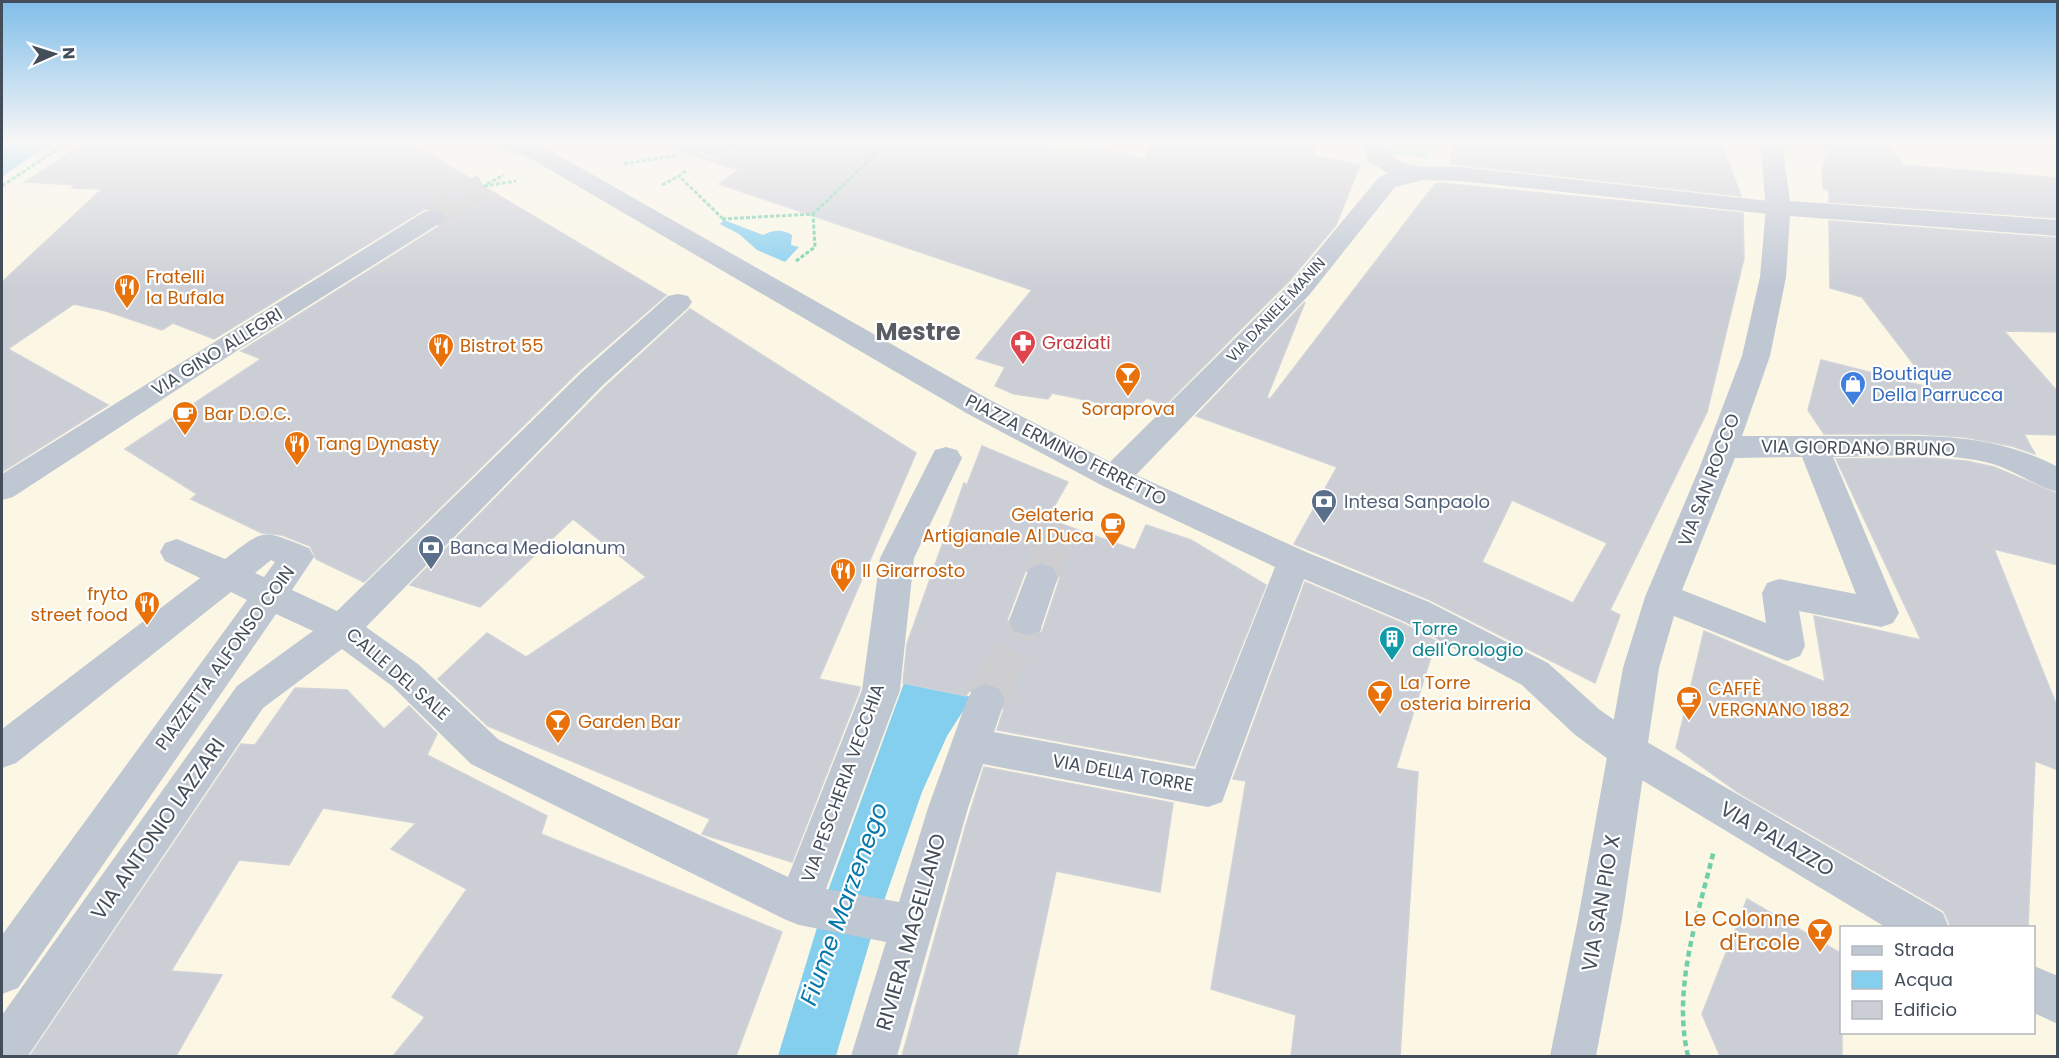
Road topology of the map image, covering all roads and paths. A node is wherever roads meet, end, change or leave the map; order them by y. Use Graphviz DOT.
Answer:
graph roads {
  1 [pos="604,191"];
  2 [pos="695,191"];
  3 [pos="837,191"];
  4 [pos="1379,191"];
  5 [pos="1623,191"];
  6 [pos="1776,191"];
  7 [pos="1778,208"];
  8 [pos="813,214"];
  9 [pos="433,217"];
  10 [pos="722,218"];
  11 [pos="2058,228"];
  12 [pos="690,241"];
  13 [pos="766,284"];
  14 [pos="678,302"];
  15 [pos="1813,446"];
  16 [pos="1723,447"];
  17 [pos="946,458"];
  18 [pos="2058,481"];
  19 [pos="1117,487"];
  20 [pos="2,489"];
  21 [pos="177,552"];
  22 [pos="1293,561"];
  23 [pos="227,576"];
  24 [pos="1041,577"];
  25 [pos="269,595"];
  26 [pos="1662,597"];
  27 [pos="1027,621"];
  28 [pos="342,629"];
  29 [pos="986,700"];
  30 [pos="970,745"];
  31 [pos="1626,750"];
  32 [pos="2,751"];
  33 [pos="1723,808"];
  34 [pos="808,906"];
  35 [pos="898,924"];
  36 [pos="1926,926"];
  37 [pos="2,972"];
  38 [pos="2035,989"];
  39 [pos="2058,1002"];
  40 [pos="2,1054"];
  41 [pos="874,1056"];
  42 [pos="1573,1056"];
  43 [pos="1688,1056"];
  1 -- 12 [label="street, PIAZZA ERMINIO FERRETTO"];
  2 -- 10 [label="path"];
  3 -- 8 [label="path"];
  4 -- 19 [label="street, VIA DANIELE MANIN"];
  5 -- 7 [label="street, VIA DANIELE MANIN"];
  6 -- 7 [label="street, VIA SAN ROCCO"];
  7 -- 11 [label="street, VIA DANIELE MANIN"];
  7 -- 16 [label="street, VIA SAN ROCCO"];
  8 -- 10 [label="path"];
  8 -- 13 [label="path"];
  9 -- 20 [label="street, VIA GINO ALLEGRI"];
  10 -- 12 [label="path"];
  12 -- 13 [label="street, PIAZZA ERMINIO FERRETTO"];
  13 -- 19 [label="street, PIAZZA ERMINIO FERRETTO"];
  14 -- 28 [label="street, CALLE DEL SALE"];
  15 -- 16 [label="street, VIA GIORDANO BRUNO"];
  15 -- 18 [label="street, VIA GIORDANO BRUNO"];
  15 -- 26 [label="street"];
  16 -- 26 [label="street, VIA SAN ROCCO"];
  17 -- 34 [label="street, VIA PESCHERIA VECCHIA"];
  19 -- 22 [label="street, PIAZZA ERMINIO FERRETTO"];
  21 -- 23 [label="street"];
  22 -- 30 [label="street, VIA DELLA TORRE"];
  22 -- 31 [label="street, PIAZZA ERMINIO FERRETTO"];
  23 -- 25 [label="street, PIAZZETTA ALFONSO COIN"];
  23 -- 32 [label="street, PIAZZETTA ALFONSO COIN"];
  24 -- 27 [label="street"];
  25 -- 28 [label="street"];
  25 -- 37 [label="street, PIAZZETTA ALFONSO COIN"];
  26 -- 31 [label="street, VIA SAN ROCCO"];
  28 -- 34 [label="street, CALLE DEL SALE"];
  28 -- 40 [label="street, VIA ANTONIO LAZZARI"];
  29 -- 30 [label="street"];
  30 -- 35 [label="street, RIVIERA MAGELLANO"];
  31 -- 33 [label="street, VIA PALAZZO"];
  31 -- 42 [label="street, VIA SAN PIO X"];
  33 -- 36 [label="street, VIA PALAZZO"];
  33 -- 43 [label="path"];
  34 -- 35 [label="street"];
  35 -- 41 [label="street, RIVIERA MAGELLANO"];
  38 -- 39 [label="street"];
}
